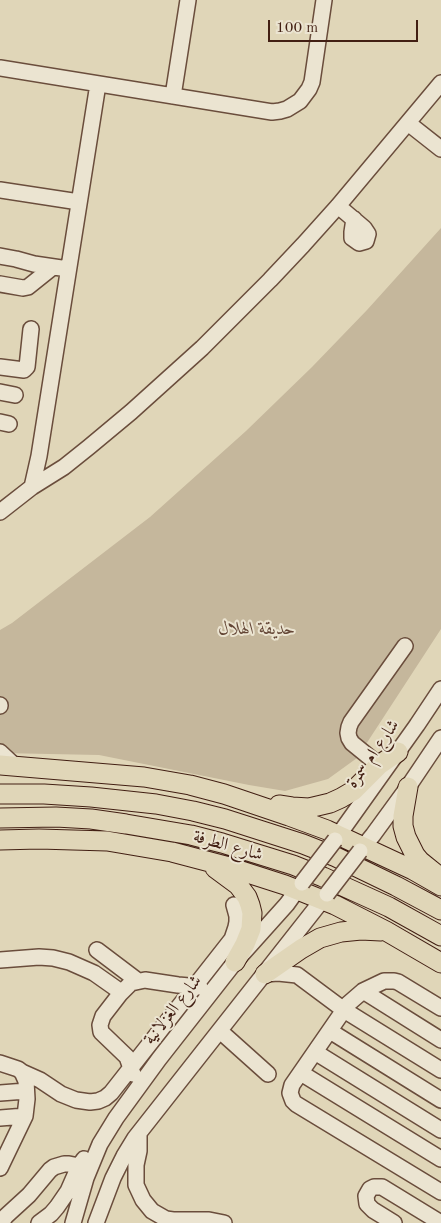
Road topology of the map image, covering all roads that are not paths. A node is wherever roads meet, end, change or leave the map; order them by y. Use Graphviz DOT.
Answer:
graph roads {
  1 [pos="188,0"];
  2 [pos="324,0"];
  3 [pos="0,68"];
  4 [pos="441,83"];
  5 [pos="98,84"];
  6 [pos="173,96"];
  7 [pos="408,123"];
  8 [pos="441,149"];
  9 [pos="0,190"];
  10 [pos="79,202"];
  11 [pos="338,206"];
  12 [pos="354,219"];
  13 [pos="0,256"];
  14 [pos="53,267"];
  15 [pos="68,269"];
  16 [pos="0,284"];
  17 [pos="31,329"];
  18 [pos="0,367"];
  19 [pos="39,456"];
  20 [pos="64,467"];
  21 [pos="32,487"];
  22 [pos="0,512"];
  23 [pos="405,646"];
  24 [pos="441,689"];
  25 [pos="441,738"];
  26 [pos="0,752"];
  27 [pos="398,752"];
  28 [pos="379,765"];
  29 [pos="9,767"];
  30 [pos="408,786"];
  31 [pos="0,794"];
  32 [pos="250,803"];
  33 [pos="0,818"];
  34 [pos="337,838"];
  35 [pos="0,840"];
  36 [pos="362,849"];
  37 [pos="201,859"];
  38 [pos="441,877"];
  39 [pos="300,886"];
  40 [pos="441,886"];
  41 [pos="325,897"];
  42 [pos="234,905"];
  43 [pos="441,910"];
  44 [pos="386,931"];
  45 [pos="441,936"];
  46 [pos="98,950"];
  47 [pos="293,954"];
  48 [pos="0,960"];
  49 [pos="235,962"];
  50 [pos="441,963"];
  51 [pos="264,974"];
  52 [pos="297,975"];
  53 [pos="138,981"];
  54 [pos="194,987"];
  55 [pos="214,988"];
  56 [pos="363,991"];
  57 [pos="121,992"];
  58 [pos="441,1008"];
  59 [pos="344,1010"];
  60 [pos="220,1031"];
  61 [pos="330,1031"];
  62 [pos="441,1040"];
  63 [pos="315,1052"];
  64 [pos="0,1063"];
  65 [pos="130,1067"];
  66 [pos="441,1070"];
  67 [pos="22,1072"];
  68 [pos="301,1072"];
  69 [pos="268,1074"];
  70 [pos="137,1088"];
  71 [pos="26,1091"];
  72 [pos="0,1093"];
  73 [pos="441,1100"];
  74 [pos="24,1116"];
  75 [pos="0,1118"];
  76 [pos="441,1130"];
  77 [pos="139,1133"];
  78 [pos="6,1143"];
  79 [pos="100,1144"];
  80 [pos="441,1159"];
  81 [pos="79,1166"];
  82 [pos="0,1168"];
  83 [pos="441,1192"];
  84 [pos="1,1223"];
  85 [pos="39,1223"];
  86 [pos="73,1223"];
  87 [pos="96,1223"];
  88 [pos="224,1223"];
  89 [pos="394,1223"];
  90 [pos="441,1223"];
  1 -- 6 [label="street"];
  2 -- 6 [label="street"];
  3 -- 5 [label="street"];
  4 -- 7 [label="street"];
  5 -- 6 [label="street"];
  5 -- 10 [label="street"];
  7 -- 8 [label="street"];
  7 -- 11 [label="street"];
  9 -- 10 [label="street"];
  10 -- 15 [label="street"];
  11 -- 12 [label="street"];
  11 -- 20 [label="street"];
  13 -- 14 [label="street"];
  14 -- 15 [label="street"];
  14 -- 16 [label="street"];
  15 -- 19 [label="street"];
  17 -- 18 [label="street"];
  19 -- 20 [label="street"];
  19 -- 21 [label="street"];
  20 -- 21 [label="street"];
  21 -- 22 [label="street"];
  23 -- 28 [label="street"];
  24 -- 27 [label="street, شارع ام سمرة"];
  25 -- 30 [label="street"];
  26 -- 29 [label="street"];
  27 -- 28 [label="main road"];
  27 -- 34 [label="street, شارع ام سمرة"];
  28 -- 32 [label="main road"];
  29 -- 32 [label="main road"];
  30 -- 36 [label="street"];
  30 -- 38 [label="main road"];
  31 -- 43 [label="main road, شارع الطرفة"];
  32 -- 34 [label="main road"];
  33 -- 45 [label="main road, شارع الطرفة"];
  34 -- 36 [label="main road"];
  34 -- 39 [label="street, شارع الغزلانية, bridge"];
  35 -- 37 [label="main road"];
  36 -- 40 [label="main road"];
  36 -- 41 [label="street, bridge"];
  37 -- 39 [label="main road"];
  37 -- 49 [label="main road"];
  39 -- 41 [label="main road"];
  39 -- 49 [label="street, شارع الغزلانية"];
  41 -- 44 [label="main road"];
  41 -- 51 [label="street"];
  42 -- 54 [label="street"];
  44 -- 47 [label="main road"];
  44 -- 50 [label="main road"];
  46 -- 53 [label="street"];
  47 -- 51 [label="main road"];
  47 -- 52 [label="street"];
  48 -- 57 [label="street"];
  49 -- 55 [label="street, شارع الغزلانية"];
  51 -- 52 [label="street"];
  51 -- 60 [label="street"];
  52 -- 59 [label="street"];
  53 -- 54 [label="street"];
  53 -- 57 [label="street"];
  54 -- 55 [label="street"];
  54 -- 65 [label="street"];
  55 -- 70 [label="street, شارع الغزلانية"];
  56 -- 58 [label="street"];
  56 -- 59 [label="street"];
  56 -- 62 [label="street"];
  57 -- 65 [label="street"];
  59 -- 61 [label="street"];
  59 -- 66 [label="street"];
  60 -- 69 [label="street"];
  60 -- 77 [label="street"];
  61 -- 63 [label="street"];
  61 -- 73 [label="street"];
  63 -- 68 [label="street"];
  63 -- 76 [label="street"];
  64 -- 67 [label="street"];
  65 -- 67 [label="street"];
  65 -- 70 [label="street"];
  67 -- 71 [label="street"];
  68 -- 80 [label="street"];
  68 -- 83 [label="street"];
  70 -- 79 [label="street, شارع الغزلانية"];
  71 -- 72 [label="street"];
  71 -- 74 [label="street"];
  74 -- 75 [label="street"];
  74 -- 78 [label="street"];
  77 -- 87 [label="street"];
  77 -- 88 [label="street"];
  78 -- 82 [label="street"];
  79 -- 81 [label="street"];
  79 -- 86 [label="street, شارع الغزلانية"];
  81 -- 84 [label="street"];
  81 -- 85 [label="street"];
  89 -- 90 [label="street"];
}
